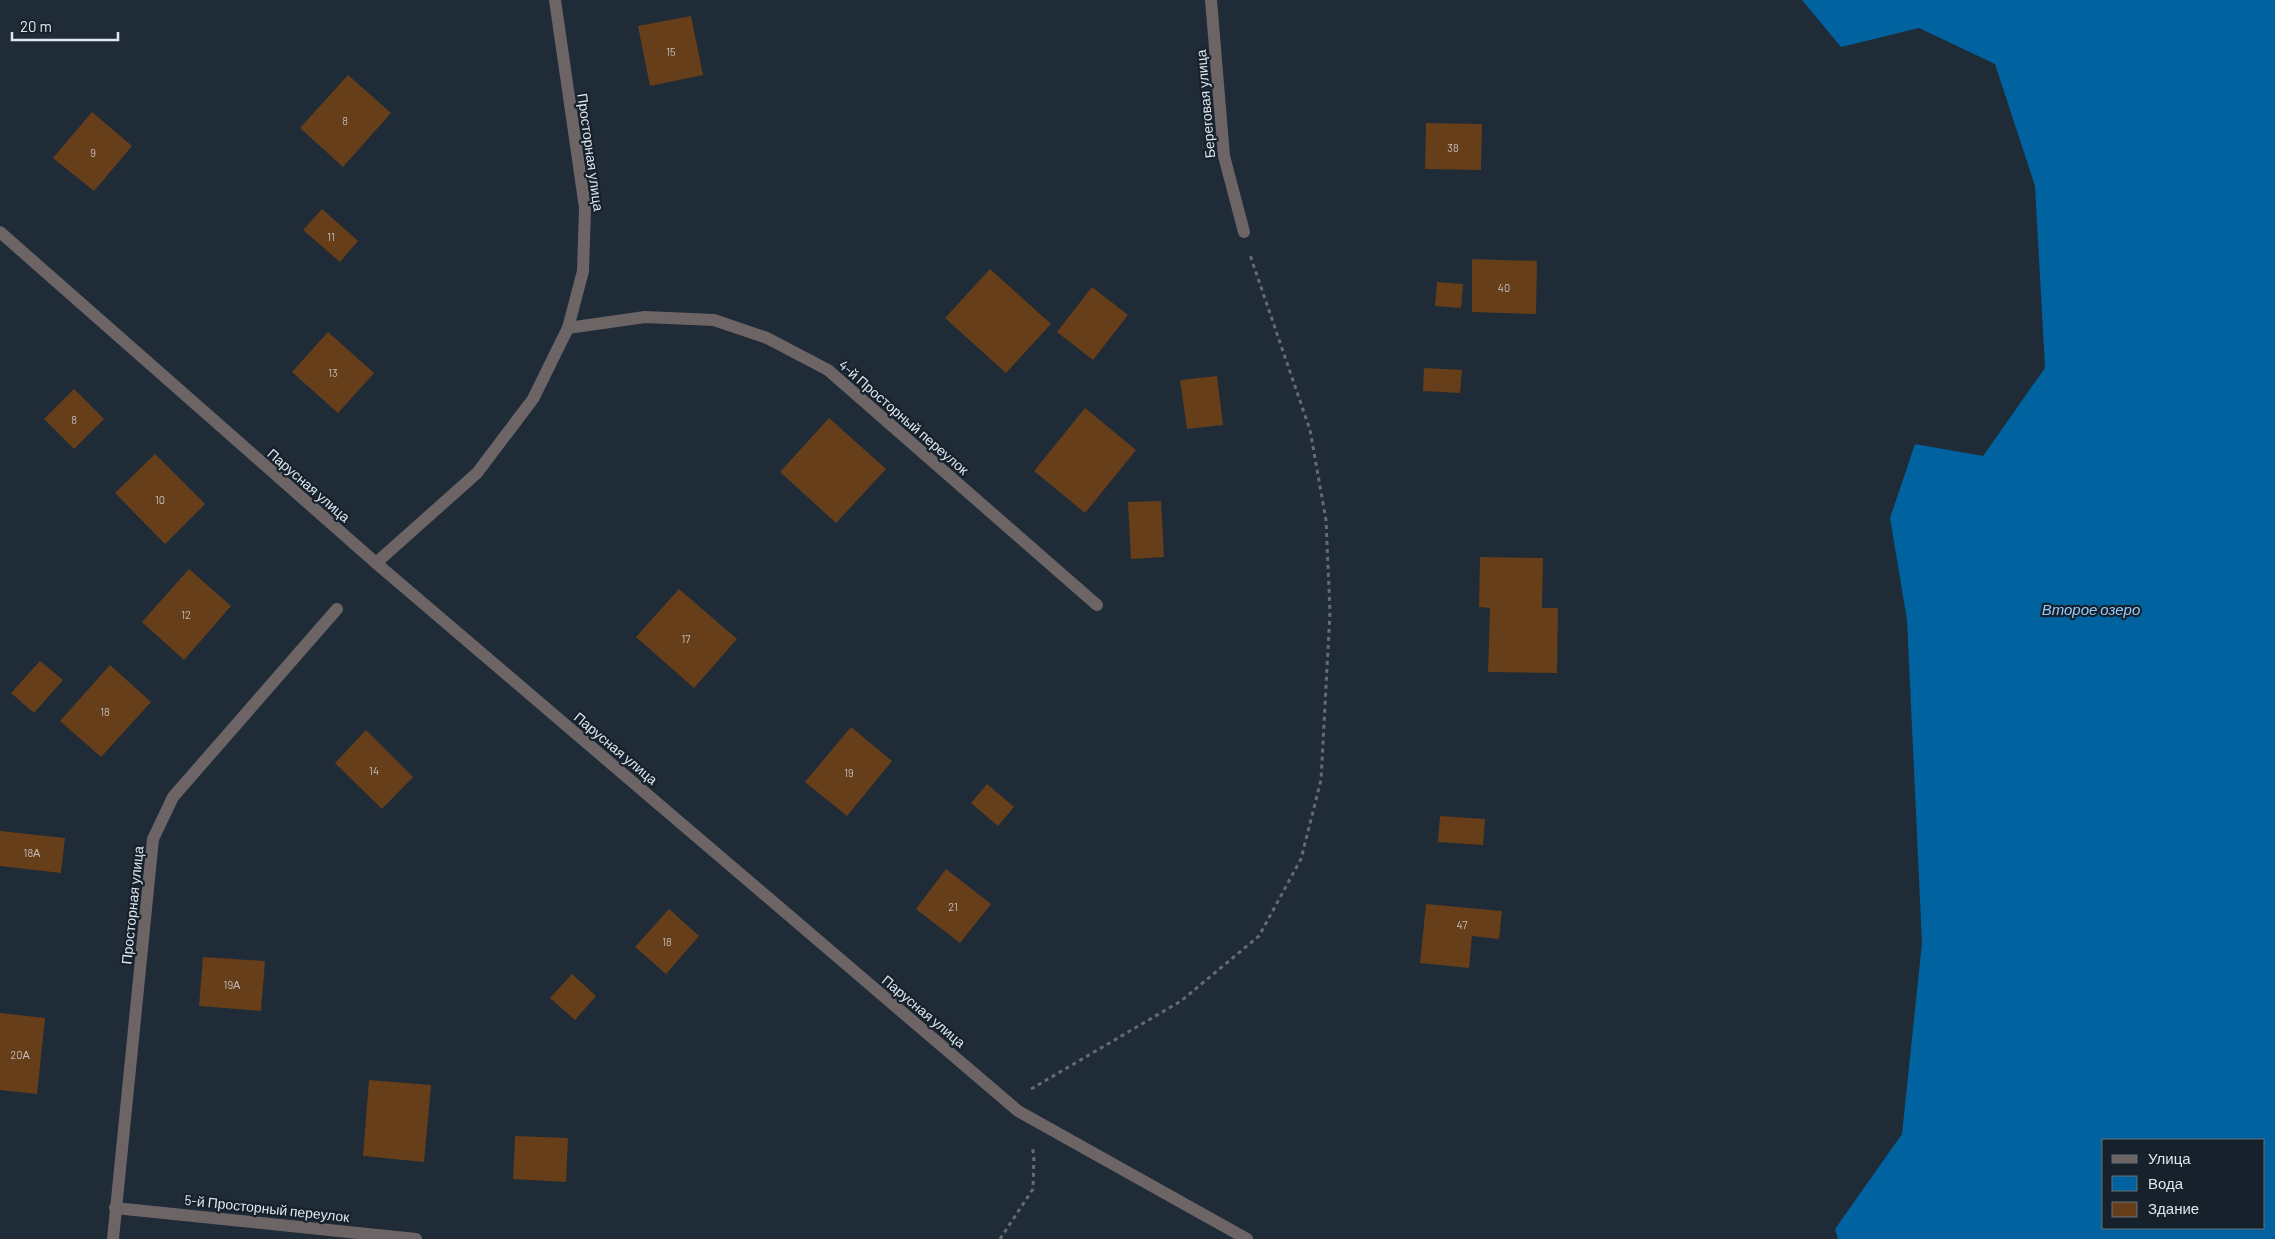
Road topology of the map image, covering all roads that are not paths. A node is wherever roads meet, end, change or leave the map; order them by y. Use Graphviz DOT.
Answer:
graph roads {
  1 [pos="555,0"];
  2 [pos="1211,0"];
  3 [pos="0,232"];
  4 [pos="1244,232"];
  5 [pos="568,328"];
  6 [pos="376,564"];
  7 [pos="1097,605"];
  8 [pos="336,608"];
  9 [pos="115,1208"];
  10 [pos="113,1239"];
  11 [pos="416,1239"];
  12 [pos="1247,1239"];
  1 -- 5 [label="street, Просторная улица"];
  2 -- 4 [label="street, Береговая улица"];
  3 -- 6 [label="street, Парусная улица"];
  5 -- 6 [label="street, Просторная улица"];
  5 -- 7 [label="street, 4-й Просторный переулок"];
  6 -- 12 [label="street, Парусная улица"];
  8 -- 9 [label="street, Просторная улица"];
  9 -- 10 [label="street, Просторная улица"];
  9 -- 11 [label="street, 5-й Просторный переулок"];
}
